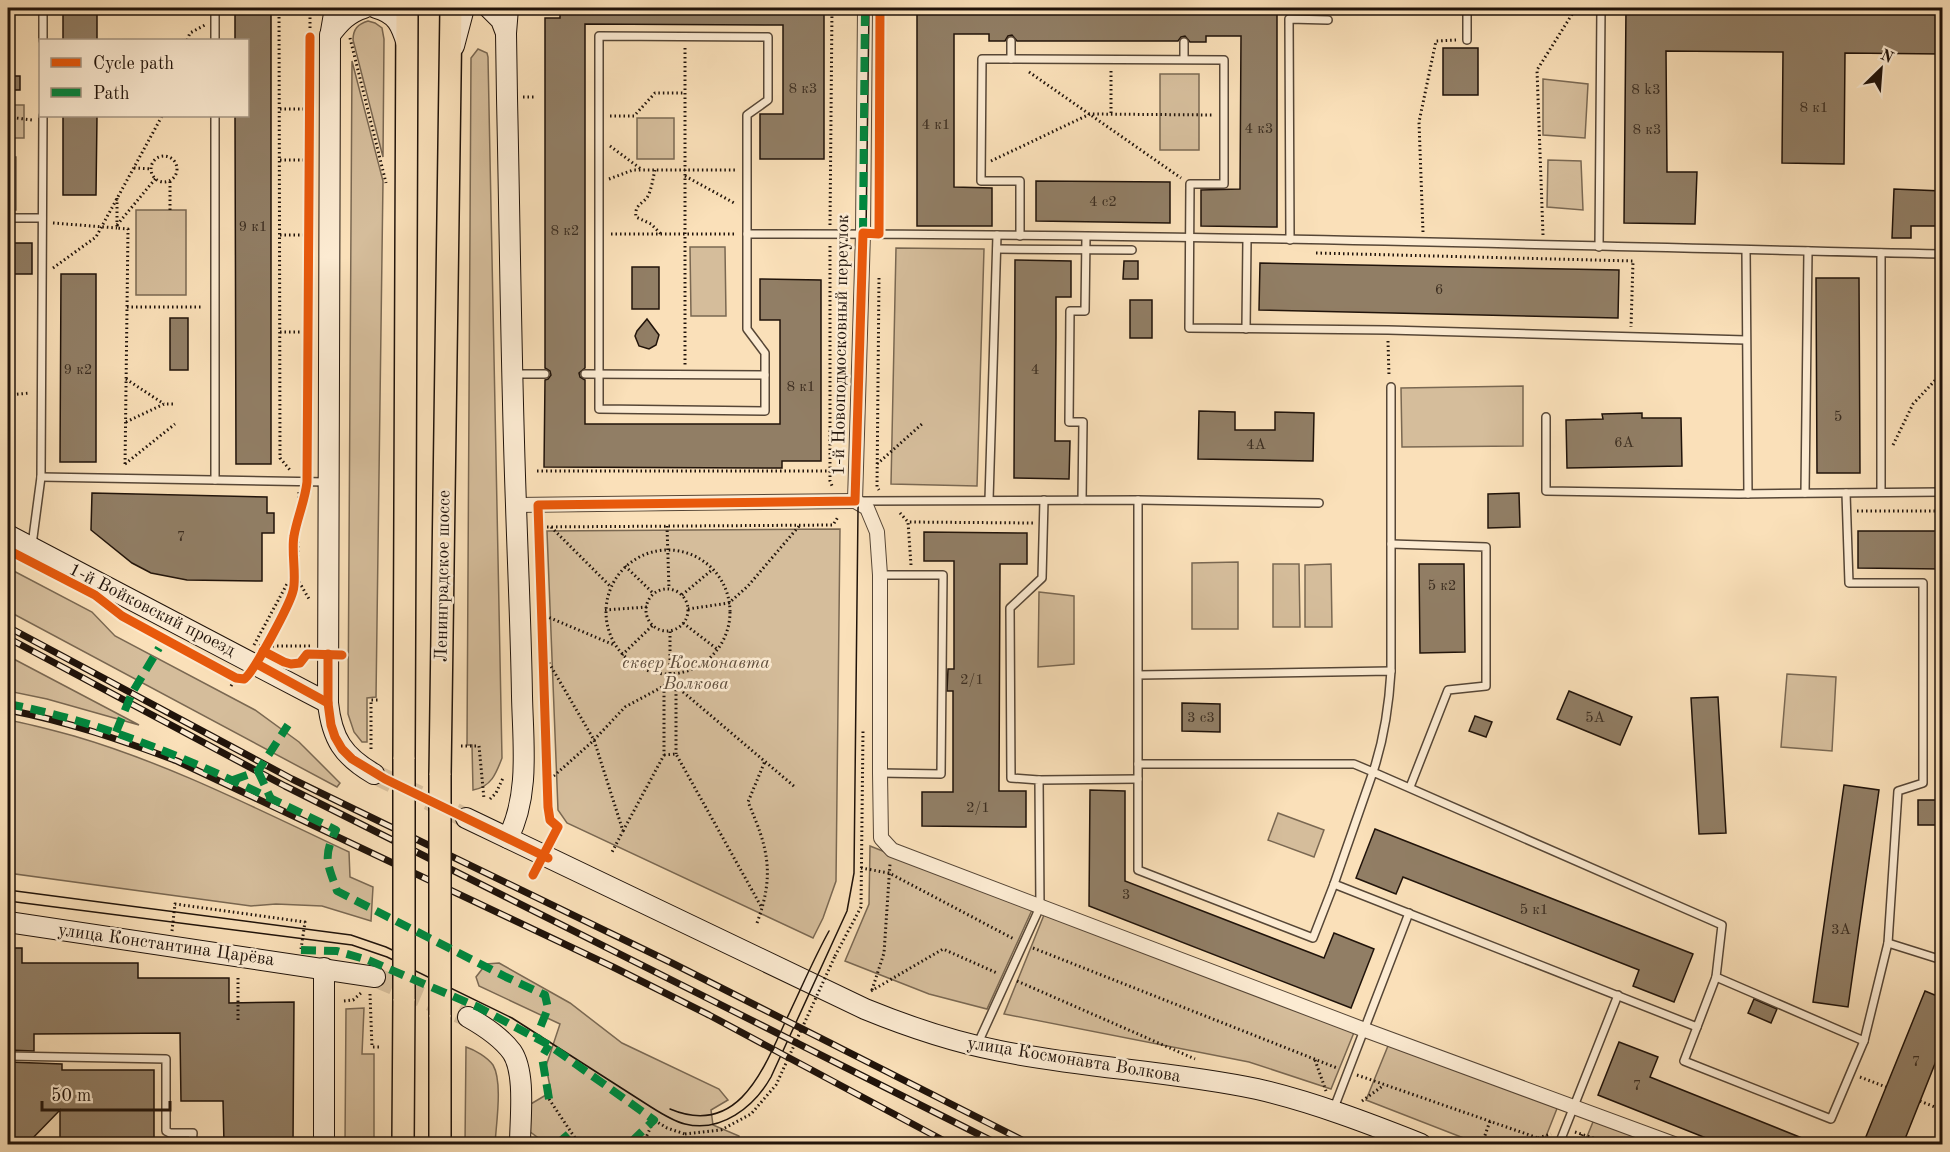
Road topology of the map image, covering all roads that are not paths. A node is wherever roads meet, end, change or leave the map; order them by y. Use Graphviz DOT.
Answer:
graph roads {
  1 [pos="43,8"];
  2 [pos="215,8"];
  3 [pos="335,8"];
  4 [pos="364,8"];
  5 [pos="376,8"];
  6 [pos="407,8"];
  7 [pos="489,8"];
  8 [pos="508,8"];
  9 [pos="865,8"];
  10 [pos="1467,8"];
  11 [pos="1601,8"];
  12 [pos="462,10"];
  13 [pos="1328,20"];
  14 [pos="506,33"];
  15 [pos="340,36"];
  16 [pos="43,39"];
  17 [pos="215,39"];
  18 [pos="1467,40"];
  19 [pos="1011,41"];
  20 [pos="1184,42"];
  21 [pos="407,45"];
  22 [pos="1011,59"];
  23 [pos="1184,59"];
  24 [pos="215,117"];
  25 [pos="43,118"];
  26 [pos="8,218"];
  27 [pos="42,220"];
  28 [pos="863,233"];
  29 [pos="747,234"];
  30 [pos="997,235"];
  31 [pos="1020,236"];
  32 [pos="1086,237"];
  33 [pos="1189,238"];
  34 [pos="1247,239"];
  35 [pos="1290,240"];
  36 [pos="1599,246"];
  37 [pos="997,249"];
  38 [pos="1086,250"];
  39 [pos="1132,250"];
  40 [pos="1746,250"];
  41 [pos="1808,251"];
  42 [pos="1881,253"];
  43 [pos="1942,254"];
  44 [pos="1246,329"];
  45 [pos="1746,340"];
  46 [pos="513,374"];
  47 [pos="544,374"];
  48 [pos="585,374"];
  49 [pos="598,374"];
  50 [pos="765,375"];
  51 [pos="1391,387"];
  52 [pos="1546,417"];
  53 [pos="41,477"];
  54 [pos="215,480"];
  55 [pos="329,482"];
  56 [pos="1881,492"];
  57 [pos="1942,492"];
  58 [pos="1805,493"];
  59 [pos="1846,493"];
  60 [pos="1748,494"];
  61 [pos="989,500"];
  62 [pos="1044,500"];
  63 [pos="1082,500"];
  64 [pos="1138,500"];
  65 [pos="855,501"];
  66 [pos="1319,503"];
  67 [pos="516,505"];
  68 [pos="8,535"];
  69 [pos="1391,544"];
  70 [pos="32,548"];
  71 [pos="880,575"];
  72 [pos="1391,671"];
  73 [pos="1138,675"];
  74 [pos="328,703"];
  75 [pos="1138,764"];
  76 [pos="1373,772"];
  77 [pos="880,773"];
  78 [pos="374,774"];
  79 [pos="1138,779"];
  80 [pos="1039,780"];
  81 [pos="1410,787"];
  82 [pos="466,818"];
  83 [pos="508,838"];
  84 [pos="1334,884"];
  85 [pos="1041,907"];
  86 [pos="1409,913"];
  87 [pos="8,922"];
  88 [pos="1888,943"];
  89 [pos="1942,960"];
  90 [pos="324,968"];
  91 [pos="1716,976"];
  92 [pos="374,988"];
  93 [pos="1618,995"];
  94 [pos="468,1017"];
  95 [pos="1697,1027"];
  96 [pos="1365,1030"];
  97 [pos="1864,1041"];
  98 [pos="976,1045"];
  99 [pos="8,1056"];
  100 [pos="1331,1104"];
  101 [pos="1573,1106"];
  102 [pos="192,1144"];
  103 [pos="324,1144"];
  104 [pos="403,1144"];
  105 [pos="440,1144"];
  106 [pos="520,1144"];
  107 [pos="1421,1144"];
  108 [pos="1559,1144"];
  109 [pos="1674,1144"];
  1 -- 16 [label="lane"];
  2 -- 17 [label="lane"];
  3 -- 15 [label="main road"];
  4 -- 15 [label="main road"];
  5 -- 21 [label="main road"];
  6 -- 21 [label="main road, Ленинградское шоссе"];
  7 -- 14 [label="main road"];
  8 -- 14 [label="main road"];
  9 -- 28 [label="street, 1-й Новоподмосковный переулок"];
  10 -- 18 [label="lane"];
  11 -- 36 [label="lane"];
  12 -- 105 [label="main road, Ленинградское шоссе, bridge"];
  13 -- 35 [label="lane"];
  14 -- 46 [label="main road"];
  15 -- 55 [label="main road"];
  19 -- 22 [label="lane"];
  20 -- 23 [label="lane"];
  21 -- 104 [label="main road, Ленинградское шоссе, bridge"];
  22 -- 23 [label="lane"];
  22 -- 31 [label="lane"];
  23 -- 33 [label="lane"];
  24 -- 54 [label="lane"];
  25 -- 27 [label="lane"];
  26 -- 27 [label="lane"];
  27 -- 53 [label="lane"];
  28 -- 29 [label="lane"];
  28 -- 30 [label="lane"];
  28 -- 65 [label="street, 1-й Новоподмосковный переулок"];
  29 -- 49 [label="lane"];
  29 -- 50 [label="lane"];
  30 -- 31 [label="lane"];
  30 -- 37 [label="lane"];
  31 -- 32 [label="lane"];
  32 -- 33 [label="lane"];
  32 -- 38 [label="lane"];
  33 -- 34 [label="lane"];
  33 -- 44 [label="lane"];
  34 -- 35 [label="lane"];
  34 -- 44 [label="lane"];
  35 -- 36 [label="lane"];
  36 -- 40 [label="lane"];
  37 -- 38 [label="lane"];
  37 -- 61 [label="lane"];
  38 -- 39 [label="lane"];
  38 -- 63 [label="lane"];
  40 -- 41 [label="lane"];
  40 -- 45 [label="lane"];
  41 -- 42 [label="lane"];
  41 -- 58 [label="lane"];
  42 -- 43 [label="lane"];
  42 -- 56 [label="lane"];
  44 -- 45 [label="lane"];
  45 -- 60 [label="lane"];
  46 -- 47 [label="lane"];
  46 -- 67 [label="main road"];
  48 -- 49 [label="lane"];
  49 -- 50 [label="lane"];
  49 -- 50 [label="lane"];
  51 -- 69 [label="lane"];
  52 -- 60 [label="lane"];
  53 -- 54 [label="lane"];
  53 -- 70 [label="lane"];
  54 -- 55 [label="lane"];
  55 -- 74 [label="main road"];
  56 -- 57 [label="lane"];
  56 -- 59 [label="lane"];
  58 -- 59 [label="lane"];
  58 -- 60 [label="lane"];
  59 -- 88 [label="lane"];
  61 -- 62 [label="lane"];
  61 -- 65 [label="lane"];
  62 -- 63 [label="lane"];
  62 -- 80 [label="lane"];
  63 -- 64 [label="lane"];
  64 -- 66 [label="lane"];
  64 -- 73 [label="lane"];
  65 -- 67 [label="street"];
  65 -- 71 [label="street, 1-й Новоподмосковный переулок"];
  67 -- 83 [label="main road"];
  68 -- 70 [label="main road, 1-й Войковский проезд"];
  69 -- 72 [label="lane"];
  69 -- 81 [label="lane"];
  70 -- 74 [label="main road, 1-й Войковский проезд"];
  71 -- 77 [label="street, 1-й Новоподмосковный переулок"];
  71 -- 77 [label="lane"];
  72 -- 73 [label="lane"];
  72 -- 76 [label="lane"];
  73 -- 75 [label="lane"];
  74 -- 78 [label="main road"];
  75 -- 76 [label="lane"];
  75 -- 79 [label="lane"];
  76 -- 81 [label="lane"];
  76 -- 84 [label="lane"];
  77 -- 85 [label="street, 1-й Новоподмосковный переулок"];
  79 -- 80 [label="lane"];
  79 -- 84 [label="lane"];
  80 -- 85 [label="lane"];
  81 -- 91 [label="lane"];
  82 -- 83 [label="main road, улица Космонавта Волкова"];
  83 -- 98 [label="main road, улица Космонавта Волкова"];
  84 -- 86 [label="lane"];
  85 -- 96 [label="street"];
  85 -- 98 [label="lane"];
  86 -- 93 [label="lane"];
  86 -- 96 [label="lane"];
  87 -- 90 [label="main road, улица Константина Царёва"];
  88 -- 89 [label="lane"];
  88 -- 97 [label="lane"];
  90 -- 92 [label="main road, улица Константина Царёва"];
  90 -- 103 [label="main road"];
  91 -- 95 [label="lane"];
  91 -- 97 [label="lane"];
  93 -- 95 [label="lane"];
  93 -- 101 [label="lane"];
  94 -- 106 [label="main road"];
  95 -- 97 [label="lane"];
  96 -- 100 [label="lane"];
  96 -- 101 [label="street"];
  98 -- 100 [label="main road, улица Космонавта Волкова"];
  99 -- 102 [label="lane"];
  100 -- 107 [label="main road, улица Космонавта Волкова"];
  101 -- 108 [label="lane"];
  101 -- 109 [label="street"];
}
